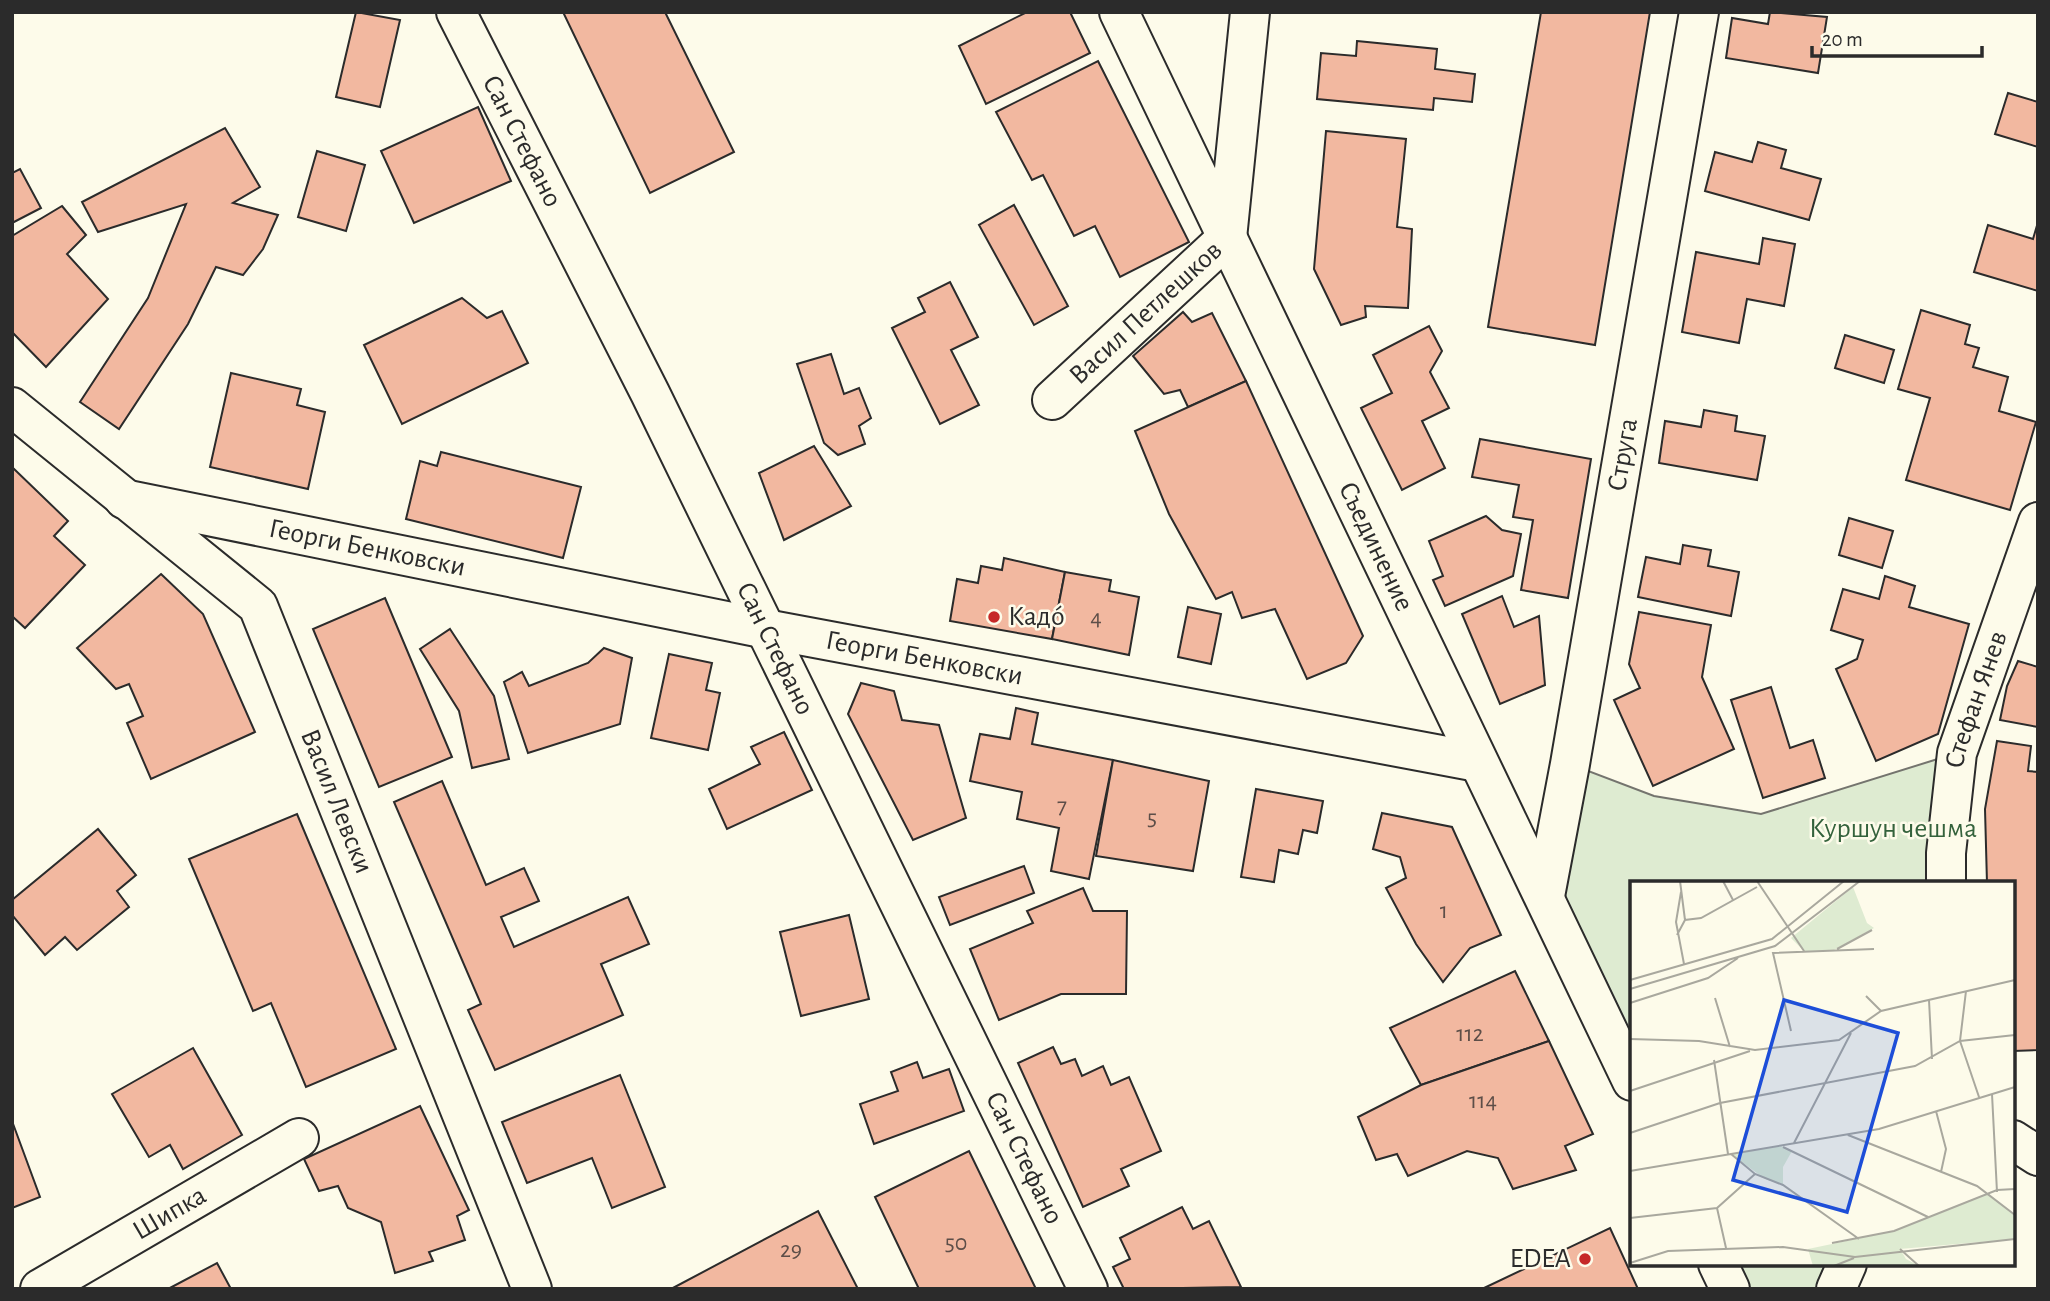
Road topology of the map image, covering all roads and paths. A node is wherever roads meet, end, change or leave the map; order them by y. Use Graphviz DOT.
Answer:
graph roads {
  1 [pos="456,12"];
  2 [pos="1119,12"];
  3 [pos="1251,12"];
  4 [pos="1699,12"];
  5 [pos="1227,238"];
  6 [pos="1052,400"];
  7 [pos="12,407"];
  8 [pos="124,499"];
  9 [pos="2038,522"];
  10 [pos="766,628"];
  11 [pos="1478,762"];
  12 [pos="1946,881"];
  13 [pos="1545,896"];
  14 [pos="1630,1077"];
  15 [pos="299,1138"];
  16 [pos="2015,1141"];
  17 [pos="2038,1156"];
  18 [pos="1719,1266"];
  19 [pos="1846,1266"];
  20 [pos="40,1289"];
  21 [pos="532,1289"];
  22 [pos="1088,1289"];
  23 [pos="1730,1289"];
  24 [pos="1836,1289"];
  1 -- 10 [label="street, Сан Стефано"];
  2 -- 5 [label="street, Съединение"];
  3 -- 5 [label="street, Васил Петлешков"];
  4 -- 13 [label="street, Струга"];
  5 -- 6 [label="street, Васил Петлешков"];
  5 -- 11 [label="street, Съединение"];
  7 -- 8 [label="street, Васил Левски"];
  8 -- 10 [label="street, Георги Бенковски"];
  8 -- 21 [label="street, Васил Левски"];
  9 -- 12 [label="street, Стефан Янев"];
  10 -- 11 [label="street, Георги Бенковски"];
  10 -- 22 [label="street, Сан Стефано"];
  11 -- 13 [label="street, Съединение"];
  13 -- 14 [label="street, Съединение"];
  15 -- 20 [label="street, Шипка"];
  16 -- 17 [label="street"];
  18 -- 23 [label="street"];
  19 -- 24 [label="street"];
}
